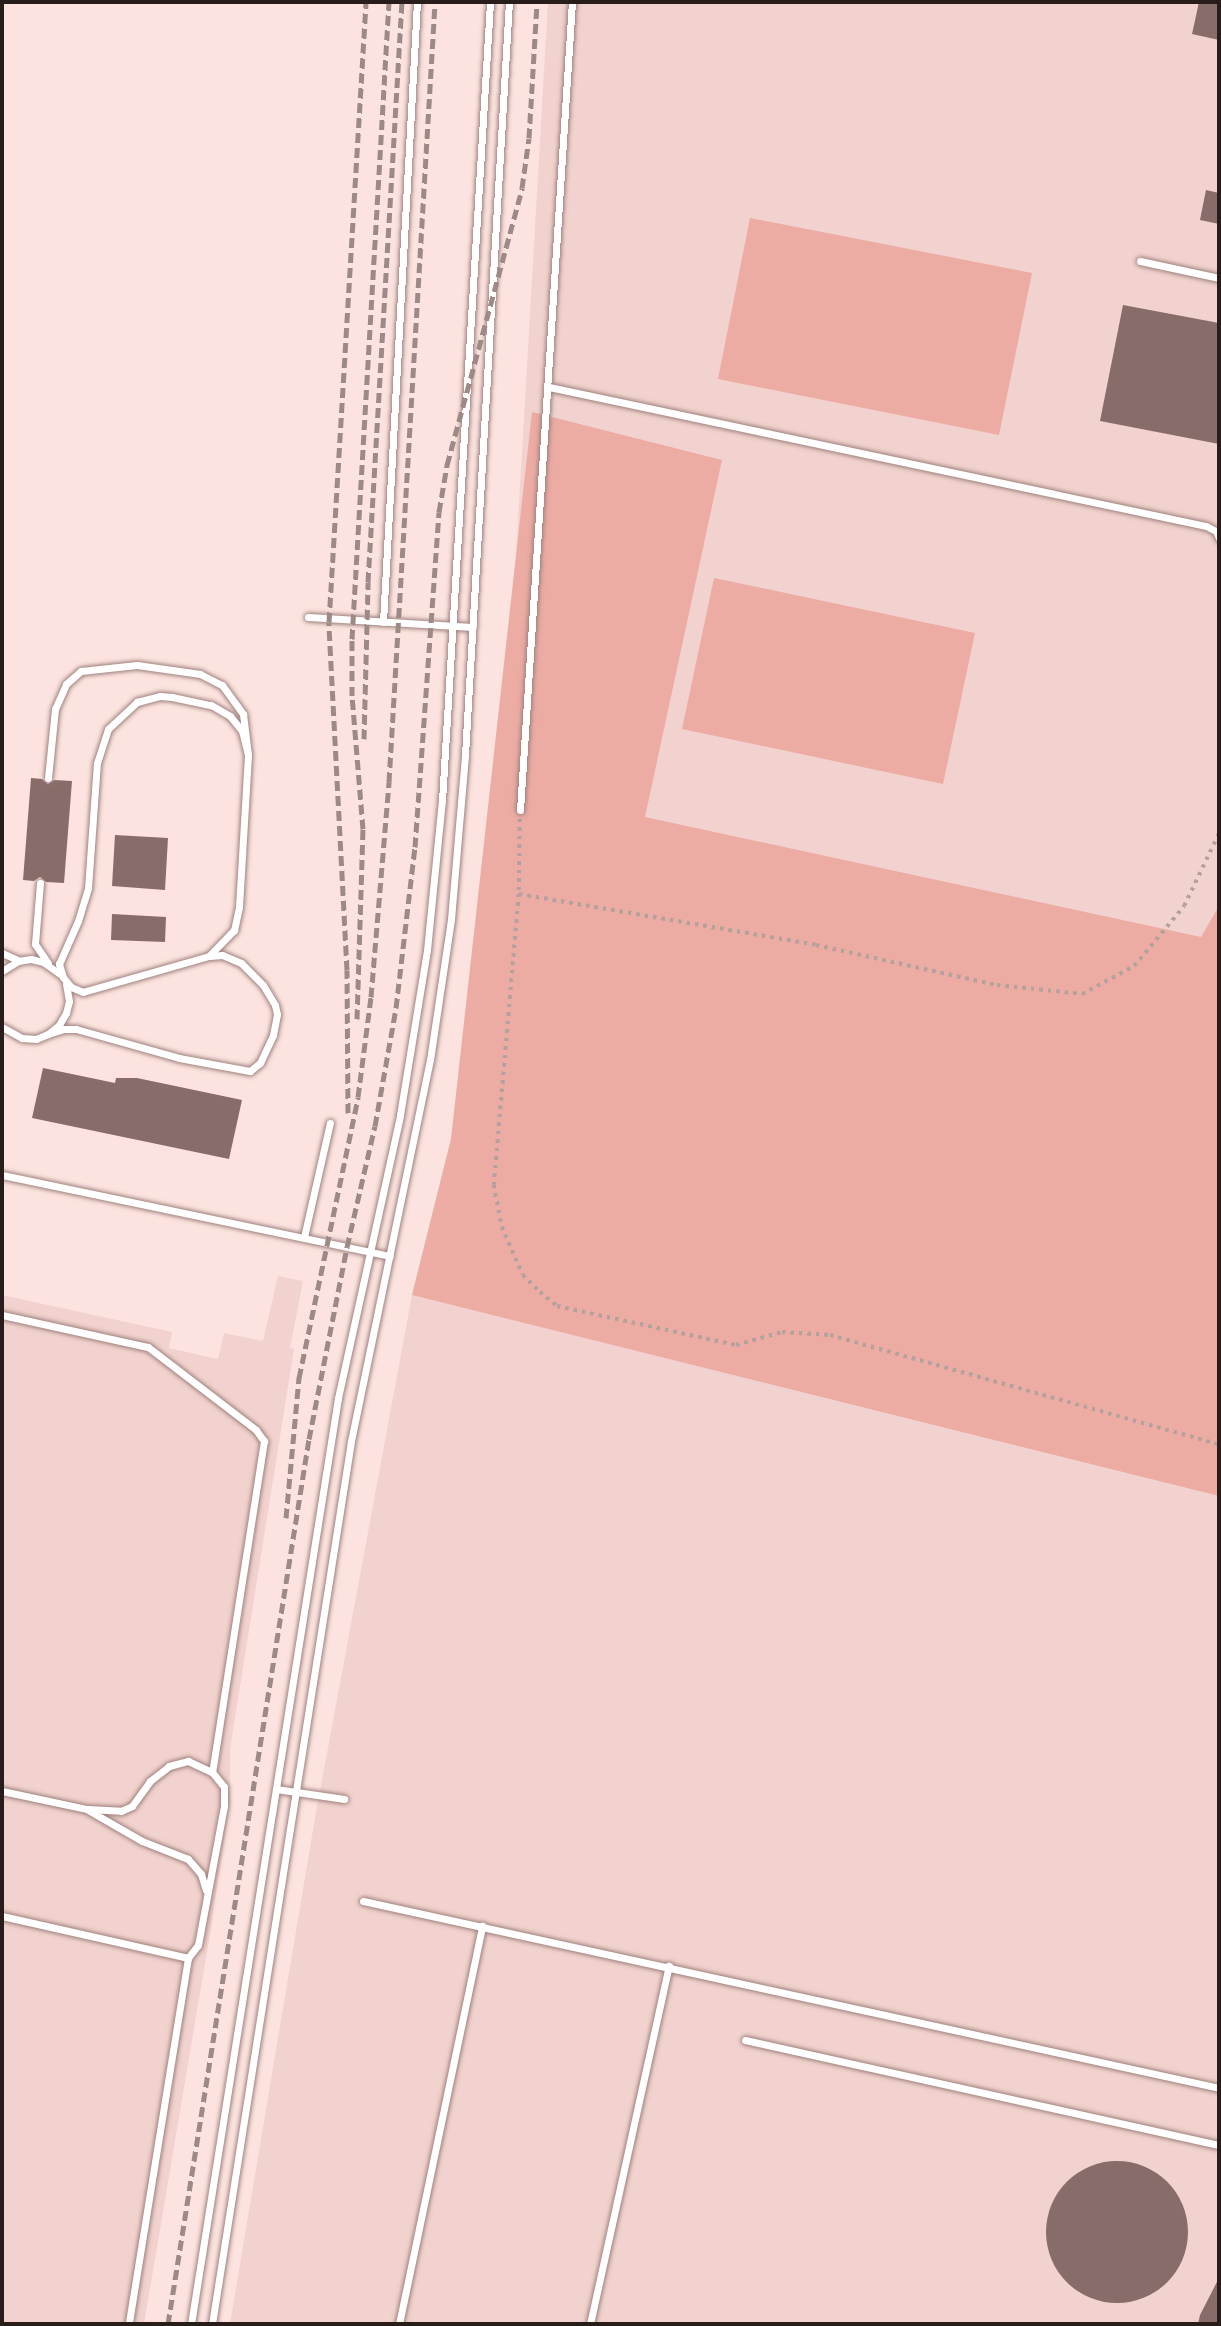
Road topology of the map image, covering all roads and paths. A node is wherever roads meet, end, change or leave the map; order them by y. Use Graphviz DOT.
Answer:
graph roads {
  1 [pos="417,2"];
  2 [pos="490,2"];
  3 [pos="509,2"];
  4 [pos="572,2"];
  5 [pos="1140,261"];
  6 [pos="1219,278"];
  7 [pos="549,387"];
  8 [pos="1219,537"];
  9 [pos="308,617"];
  10 [pos="383,622"];
  11 [pos="453,626"];
  12 [pos="473,627"];
  13 [pos="248,755"];
  14 [pos="48,778"];
  15 [pos="520,810"];
  16 [pos="1219,833"];
  17 [pos="40,884"];
  18 [pos="519,894"];
  19 [pos="2,953"];
  20 [pos="209,956"];
  21 [pos="18,961"];
  22 [pos="54,968"];
  23 [pos="2,971"];
  24 [pos="63,977"];
  25 [pos="4,1030"];
  26 [pos="48,1034"];
  27 [pos="330,1123"];
  28 [pos="2,1175"];
  29 [pos="304,1237"];
  30 [pos="370,1252"];
  31 [pos="390,1256"];
  32 [pos="2,1315"];
  33 [pos="1219,1444"];
  34 [pos="212,1772"];
  35 [pos="276,1789"];
  36 [pos="2,1791"];
  37 [pos="296,1792"];
  38 [pos="344,1799"];
  39 [pos="87,1809"];
  40 [pos="207,1894"];
  41 [pos="363,1901"];
  42 [pos="2,1916"];
  43 [pos="482,1926"];
  44 [pos="188,1958"];
  45 [pos="669,1966"];
  46 [pos="745,2040"];
  47 [pos="1219,2088"];
  48 [pos="1219,2145"];
  49 [pos="129,2324"];
  50 [pos="191,2324"];
  51 [pos="212,2324"];
  52 [pos="400,2324"];
  53 [pos="590,2324"];
  1 -- 10 [label="lane"];
  2 -- 11 [label="lane"];
  3 -- 12 [label="lane"];
  4 -- 7 [label="lane"];
  5 -- 6 [label="lane"];
  7 -- 8 [label="lane"];
  7 -- 15 [label="lane"];
  9 -- 10 [label="lane"];
  10 -- 11 [label="lane"];
  11 -- 12 [label="lane"];
  11 -- 30 [label="lane"];
  12 -- 31 [label="lane"];
  13 -- 14 [label="lane"];
  13 -- 20 [label="lane"];
  13 -- 24 [label="lane"];
  15 -- 18 [label="path"];
  16 -- 18 [label="path"];
  17 -- 22 [label="lane"];
  18 -- 33 [label="path"];
  19 -- 21 [label="lane"];
  20 -- 24 [label="lane"];
  20 -- 26 [label="lane"];
  21 -- 22 [label="lane"];
  21 -- 23 [label="lane"];
  22 -- 24 [label="lane"];
  24 -- 26 [label="lane"];
  25 -- 26 [label="lane"];
  27 -- 29 [label="lane"];
  28 -- 29 [label="lane"];
  29 -- 30 [label="lane"];
  30 -- 31 [label="lane"];
  30 -- 35 [label="lane"];
  31 -- 37 [label="lane"];
  32 -- 34 [label="lane"];
  34 -- 39 [label="lane"];
  34 -- 40 [label="lane"];
  35 -- 37 [label="lane"];
  35 -- 50 [label="lane"];
  36 -- 39 [label="lane"];
  37 -- 38 [label="lane"];
  37 -- 51 [label="lane"];
  39 -- 40 [label="lane"];
  40 -- 44 [label="lane"];
  41 -- 43 [label="lane"];
  42 -- 44 [label="lane"];
  43 -- 45 [label="lane"];
  43 -- 52 [label="lane"];
  44 -- 49 [label="lane"];
  45 -- 47 [label="lane"];
  45 -- 53 [label="lane"];
  46 -- 48 [label="lane"];
}
